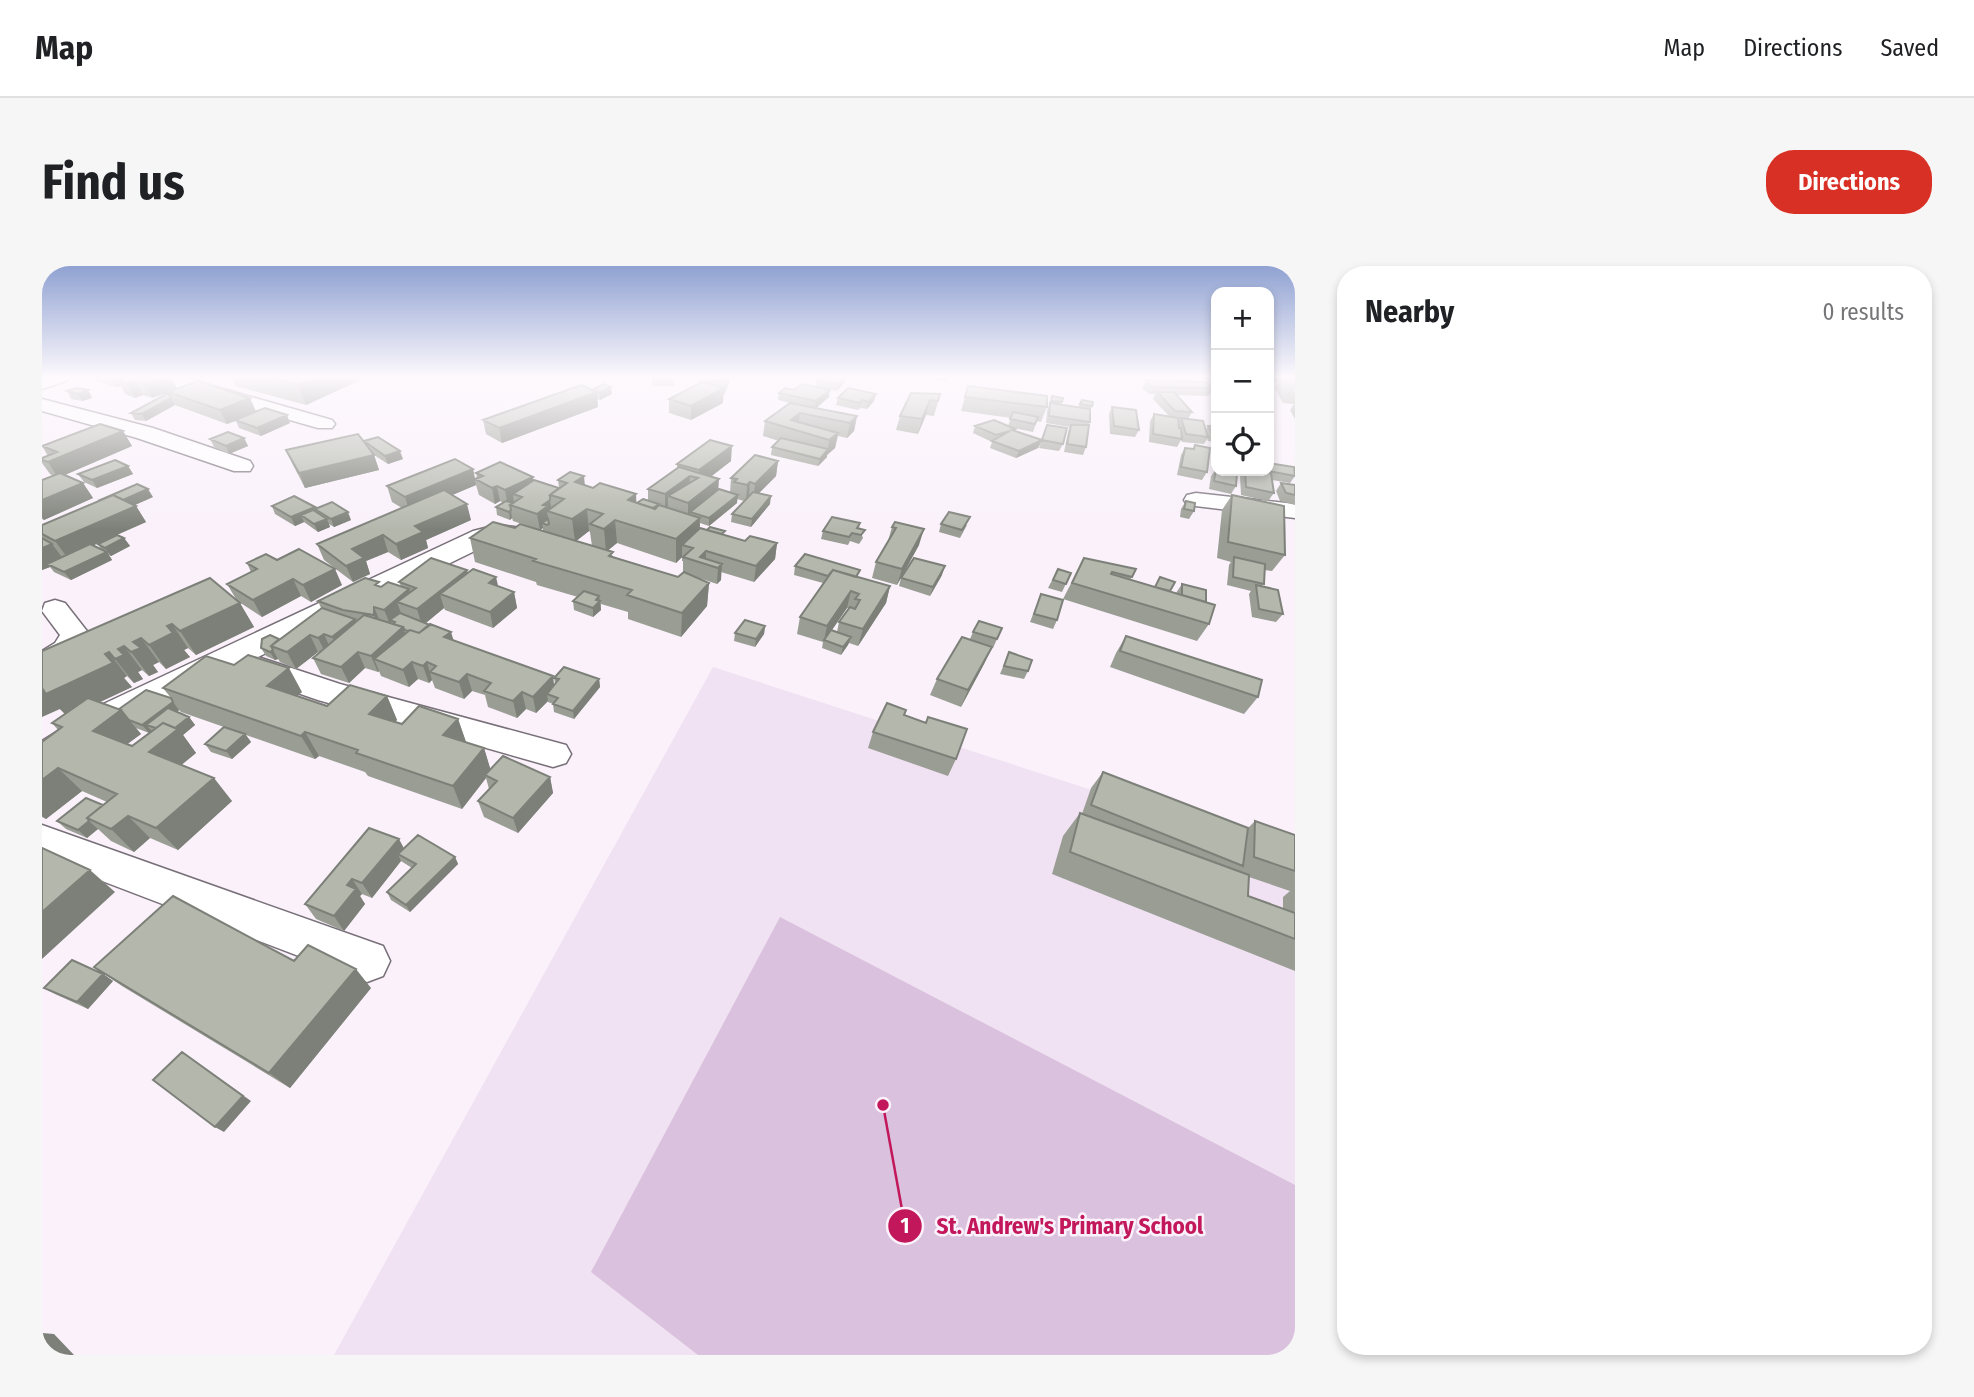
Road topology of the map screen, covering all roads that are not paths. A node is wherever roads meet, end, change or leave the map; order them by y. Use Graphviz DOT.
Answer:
graph roads {
  1 [pos="126,428"];
  2 [pos="242,466"];
  3 [pos="1196,500"];
  4 [pos="1295,511"];
  5 [pos="546,543"];
  6 [pos="55,609"];
  7 [pos="229,659"];
  8 [pos="42,666"];
  9 [pos="553,754"];
  10 [pos="42,759"];
  11 [pos="42,841"];
  12 [pos="367,961"];
  1 -- 2 [label="street"];
  3 -- 4 [label="street"];
  5 -- 7 [label="street"];
  6 -- 8 [label="street"];
  7 -- 9 [label="street"];
  7 -- 10 [label="street"];
  11 -- 12 [label="street"];
}
